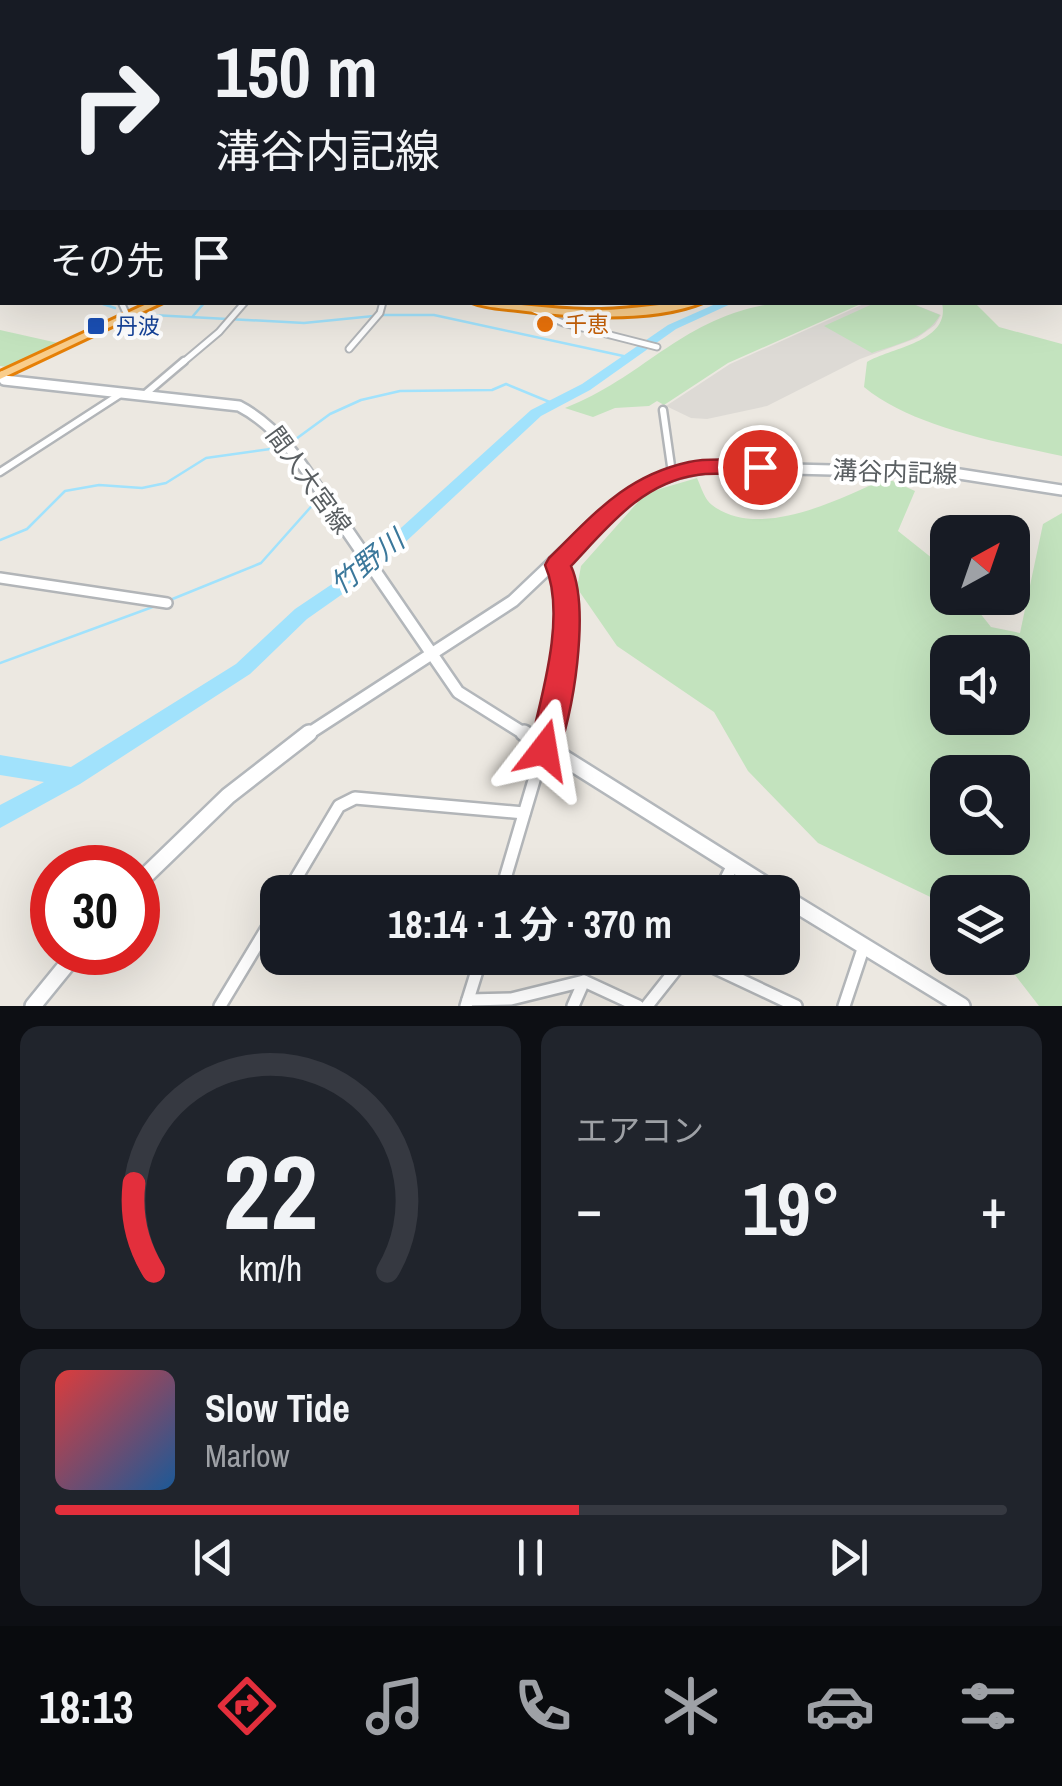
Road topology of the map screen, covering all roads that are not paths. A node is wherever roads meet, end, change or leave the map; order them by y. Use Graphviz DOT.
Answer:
graph roads {
  1 [pos="121,305"];
  2 [pos="151,305"];
  3 [pos="242,305"];
  4 [pos="382,305"];
  5 [pos="498,305"];
  6 [pos="682,305"];
  7 [pos="534,310"];
  8 [pos="126,315"];
  9 [pos="657,347"];
  10 [pos="350,349"];
  11 [pos="2,379"];
  12 [pos="122,392"];
  13 [pos="144,395"];
  14 [pos="663,410"];
  15 [pos="0,472"];
  16 [pos="672,474"];
  17 [pos="1062,490"];
  18 [pos="558,565"];
  19 [pos="0,578"];
  20 [pos="167,603"];
  21 [pos="430,654"];
  22 [pos="544,750"];
  23 [pos="524,813"];
  24 [pos="160,861"];
  25 [pos="733,865"];
  26 [pos="298,875"];
  27 [pos="505,875"];
  28 [pos="728,875"];
  29 [pos="749,875"];
  30 [pos="800,906"];
  31 [pos="260,940"];
  32 [pos="864,946"];
  33 [pos="58,975"];
  34 [pos="476,975"];
  35 [pos="672,975"];
  36 [pos="730,975"];
  37 [pos="584,980"];
  38 [pos="467,1003"];
  39 [pos="33,1006"];
  40 [pos="220,1006"];
  41 [pos="573,1006"];
  42 [pos="638,1006"];
  43 [pos="647,1006"];
  44 [pos="796,1006"];
  45 [pos="844,1006"];
  46 [pos="962,1006"];
  1 -- 8 [label="street"];
  2 -- 8 [label="highway"];
  3 -- 13 [label="street"];
  4 -- 10 [label="street"];
  5 -- 7 [label="highway"];
  6 -- 7 [label="highway"];
  7 -- 9 [label="street"];
  8 -- 11 [label="highway"];
  11 -- 12 [label="main road, 間人大宮線"];
  12 -- 13 [label="main road, 間人大宮線"];
  12 -- 15 [label="street"];
  13 -- 21 [label="main road, 間人大宮線"];
  14 -- 16 [label="street"];
  16 -- 17 [label="main road, 溝谷内記線"];
  16 -- 18 [label="main road, 溝谷内記線"];
  18 -- 21 [label="main road, 溝谷内記線"];
  18 -- 22 [label="street"];
  19 -- 20 [label="street"];
  21 -- 22 [label="main road, 間人大宮線"];
  21 -- 24 [label="main road"];
  22 -- 23 [label="street"];
  22 -- 25 [label="main road, 間人大宮線"];
  23 -- 26 [label="street"];
  23 -- 27 [label="street"];
  25 -- 28 [label="street"];
  25 -- 29 [label="main road, 間人大宮線"];
  30 -- 32 [label="main road, 間人大宮線"];
  31 -- 40 [label="street"];
  32 -- 45 [label="street"];
  32 -- 46 [label="main road, 間人大宮線"];
  33 -- 39 [label="main road"];
  34 -- 38 [label="street"];
  35 -- 43 [label="street"];
  36 -- 44 [label="street"];
  37 -- 38 [label="street"];
  37 -- 41 [label="street"];
  37 -- 42 [label="street"];
}
